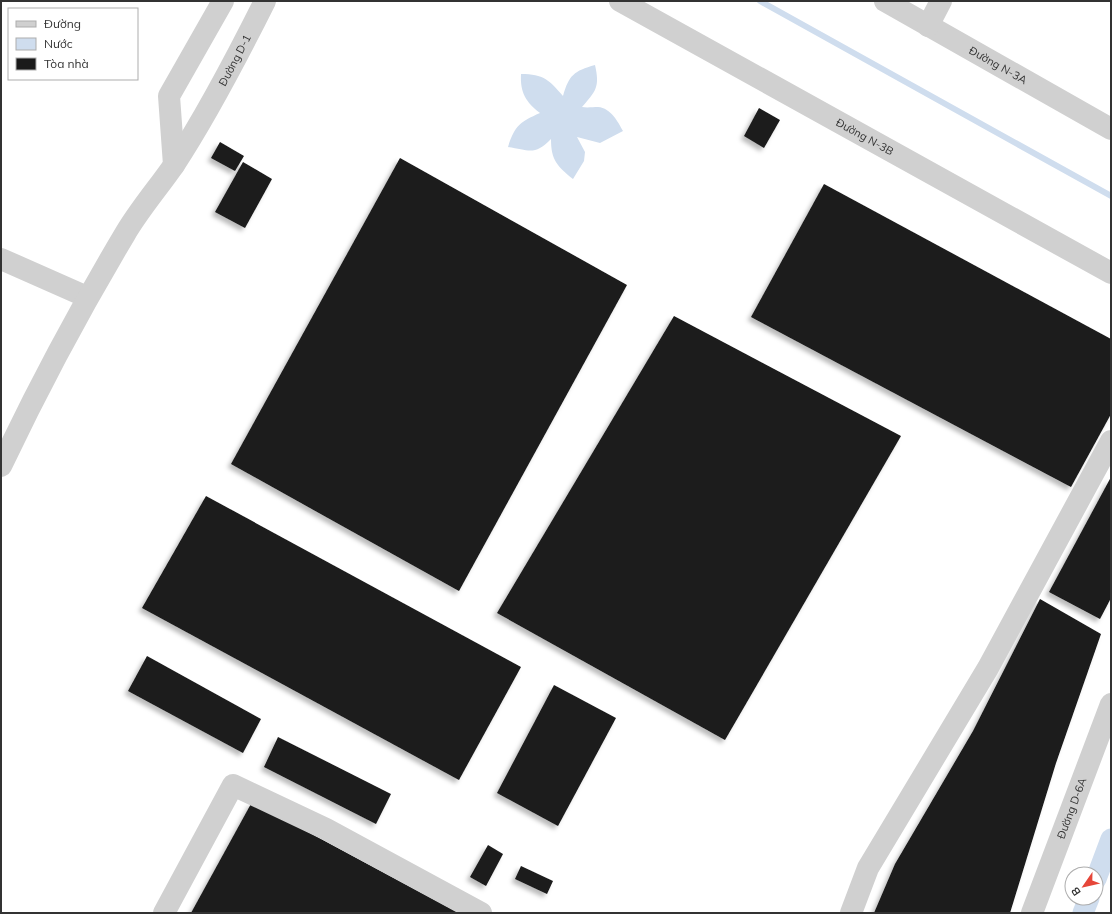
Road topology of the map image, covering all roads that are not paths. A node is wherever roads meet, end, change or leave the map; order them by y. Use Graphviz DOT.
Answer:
graph roads {
  1 [pos="223,1"];
  2 [pos="265,1"];
  3 [pos="620,1"];
  4 [pos="885,1"];
  5 [pos="940,1"];
  6 [pos="928,26"];
  7 [pos="1111,128"];
  8 [pos="174,165"];
  9 [pos="1,259"];
  10 [pos="1111,273"];
  11 [pos="88,297"];
  12 [pos="1111,441"];
  13 [pos="1,466"];
  14 [pos="1111,704"];
  15 [pos="164,913"];
  16 [pos="481,913"];
  17 [pos="851,913"];
  18 [pos="1032,913"];
  1 -- 8 [label="street"];
  2 -- 8 [label="street, Đường D-1"];
  3 -- 10 [label="street, Đường N-3B"];
  4 -- 6 [label="street, Đường N-3A"];
  5 -- 6 [label="street"];
  6 -- 7 [label="street, Đường N-3A"];
  8 -- 11 [label="street, Đường D-1"];
  9 -- 11 [label="street"];
  11 -- 13 [label="street, Đường D-1"];
  12 -- 17 [label="street"];
  14 -- 18 [label="street, Đường D-6A"];
  15 -- 16 [label="street"];
}
